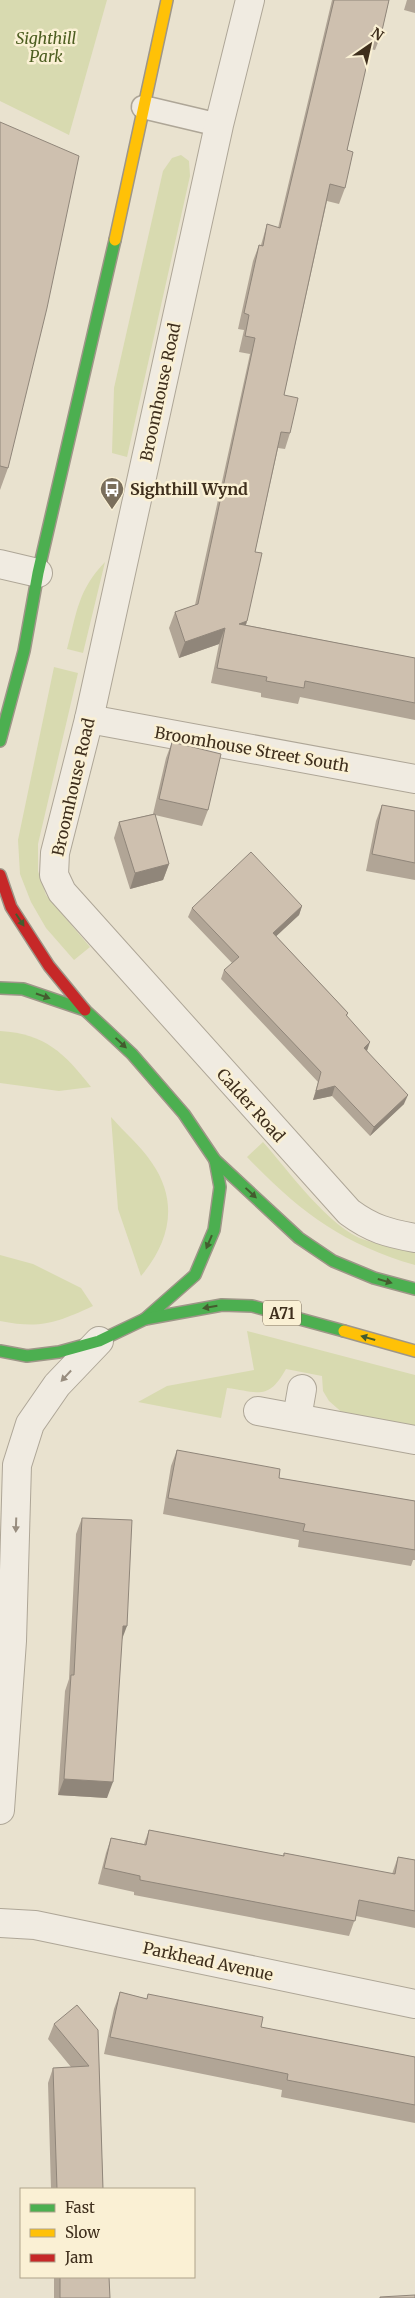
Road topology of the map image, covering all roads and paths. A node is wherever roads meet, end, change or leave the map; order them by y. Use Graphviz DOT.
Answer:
graph roads {
  1 [pos="167,0"];
  2 [pos="250,0"];
  3 [pos="143,106"];
  4 [pos="219,125"];
  5 [pos="0,564"];
  6 [pos="38,573"];
  7 [pos="89,719"];
  8 [pos="0,741"];
  9 [pos="415,779"];
  10 [pos="0,875"];
  11 [pos="107,943"];
  12 [pos="0,988"];
  13 [pos="85,1010"];
  14 [pos="215,1160"];
  15 [pos="415,1238"];
  16 [pos="415,1290"];
  17 [pos="145,1319"];
  18 [pos="99,1341"];
  19 [pos="0,1351"];
  20 [pos="415,1351"];
  21 [pos="302,1389"];
  22 [pos="258,1411"];
  23 [pos="297,1418"];
  24 [pos="415,1440"];
  25 [pos="0,1810"];
  26 [pos="0,1923"];
  27 [pos="415,2004"];
  1 -- 3 [label="main road"];
  2 -- 4 [label="street, Broomhouse Road"];
  3 -- 4 [label="lane"];
  3 -- 6 [label="main road"];
  4 -- 7 [label="street, Broomhouse Road"];
  5 -- 6 [label="street"];
  6 -- 8 [label="main road"];
  7 -- 9 [label="street, Broomhouse Street South"];
  7 -- 11 [label="street, Broomhouse Road"];
  10 -- 13 [label="main road, one-way"];
  11 -- 15 [label="street, Calder Road"];
  12 -- 13 [label="main road, A71, one-way"];
  13 -- 14 [label="main road, A71, one-way"];
  14 -- 16 [label="main road, A71, one-way"];
  14 -- 17 [label="main road, A71, one-way"];
  17 -- 18 [label="main road, A71"];
  20 -- 17 [label="main road, A71, one-way"];
  18 -- 19 [label="main road, A71"];
  18 -- 25 [label="street, one-way"];
  21 -- 23 [label="street"];
  22 -- 23 [label="street"];
  23 -- 24 [label="street"];
  26 -- 27 [label="street, Parkhead Avenue"];
}
